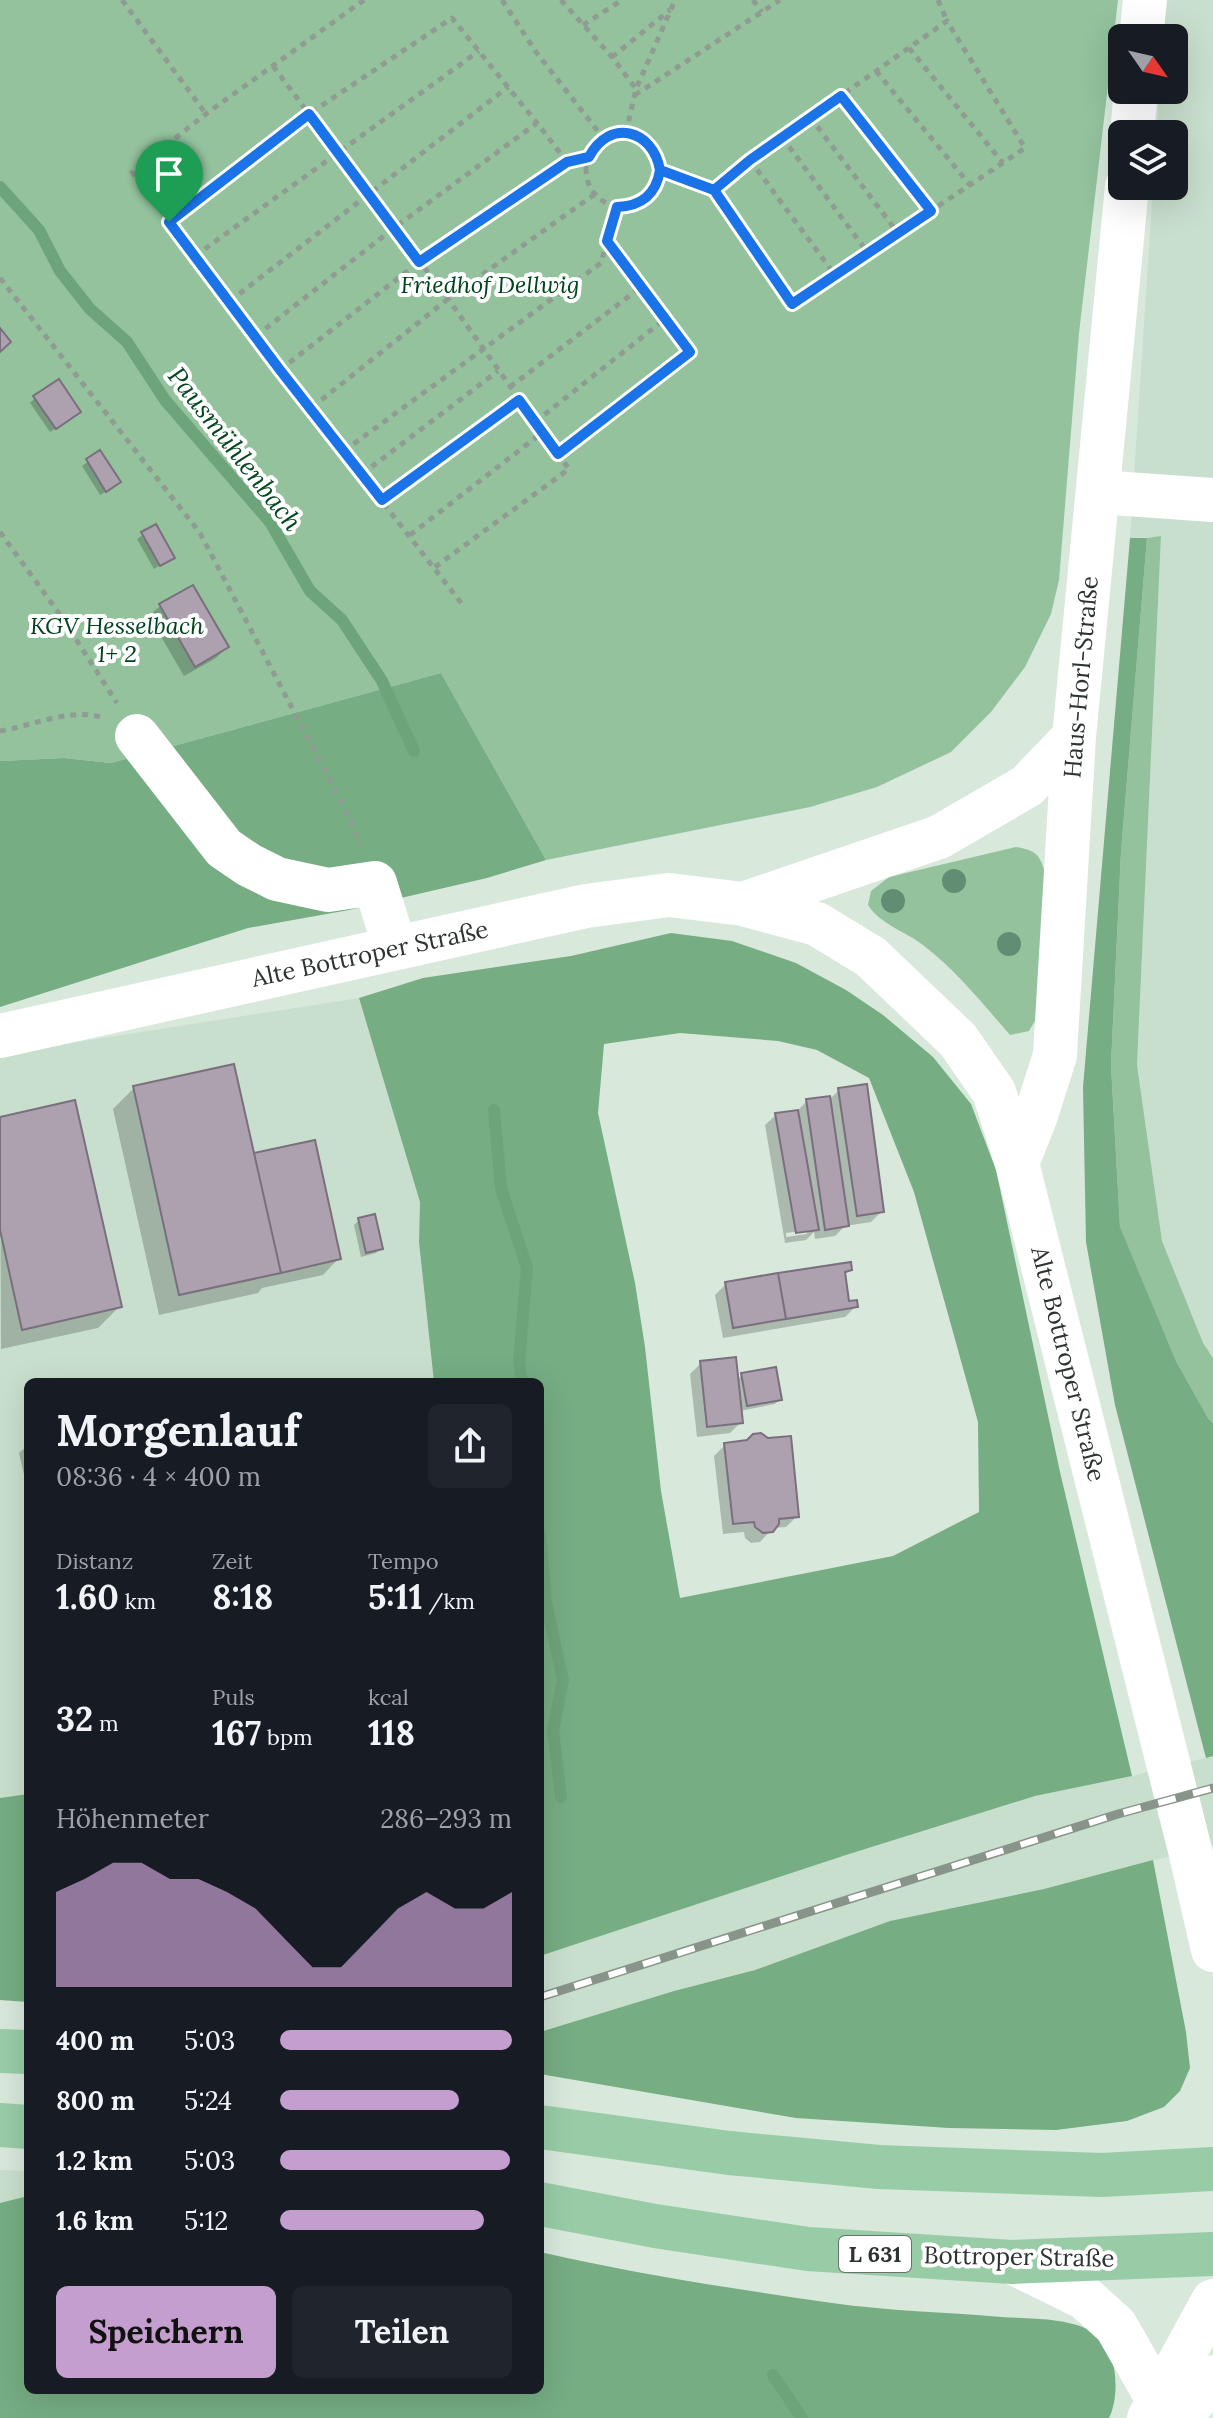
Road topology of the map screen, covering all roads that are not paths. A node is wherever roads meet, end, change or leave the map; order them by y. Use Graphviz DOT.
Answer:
graph roads {
  1 [pos="1145,0"];
  2 [pos="1142,24"];
  3 [pos="1126,200"];
  4 [pos="1098,492"];
  5 [pos="1213,500"];
  6 [pos="132,730"];
  7 [pos="1074,737"];
  8 [pos="743,904"];
  9 [pos="395,948"];
  10 [pos="0,1036"];
  11 [pos="1017,1163"];
  12 [pos="1213,1950"];
  13 [pos="0,2051"];
  14 [pos="24,2052"];
  15 [pos="0,2125"];
  16 [pos="24,2127"];
  17 [pos="544,2128"];
  18 [pos="1213,2169"];
  19 [pos="544,2205"];
  20 [pos="1213,2254"];
  21 [pos="1012,2262"];
  22 [pos="1213,2301"];
  23 [pos="1213,2377"];
  24 [pos="1162,2412"];
  1 -- 2 [label="street"];
  3 -- 4 [label="street, Haus-Horl-Straße"];
  4 -- 5 [label="street"];
  4 -- 7 [label="street, Haus-Horl-Straße"];
  6 -- 9 [label="street"];
  7 -- 8 [label="street, Alte Bottroper Straße"];
  7 -- 11 [label="street, Haus-Horl-Straße"];
  8 -- 9 [label="street, Alte Bottroper Straße"];
  8 -- 11 [label="street, Alte Bottroper Straße"];
  9 -- 10 [label="street, Alte Bottroper Straße"];
  11 -- 12 [label="street, Alte Bottroper Straße"];
  13 -- 14 [label="main road"];
  15 -- 16 [label="main road"];
  17 -- 18 [label="main road"];
  19 -- 21 [label="main road, Bottroper Straße / L 631"];
  20 -- 21 [label="main road, Bottroper Straße / L 631"];
  21 -- 24 [label="street, L 631"];
  22 -- 24 [label="street"];
  23 -- 24 [label="street"];
}
